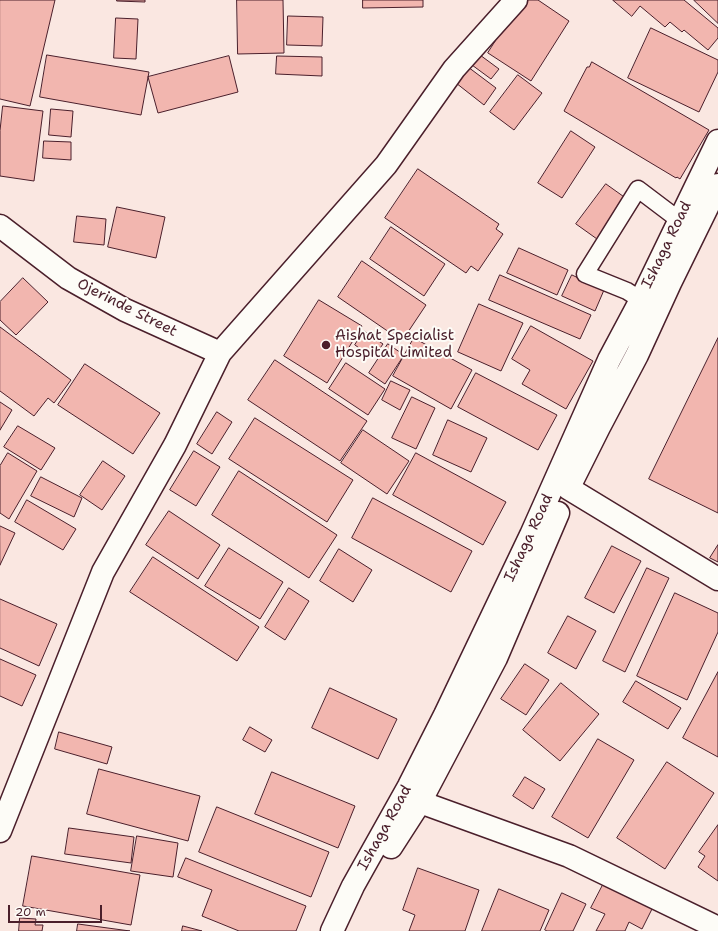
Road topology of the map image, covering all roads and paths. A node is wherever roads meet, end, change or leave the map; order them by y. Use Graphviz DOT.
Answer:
graph roads {
  1 [pos="516,0"];
  2 [pos="718,141"];
  3 [pos="718,185"];
  4 [pos="679,220"];
  5 [pos="0,226"];
  6 [pos="641,300"];
  7 [pos="220,353"];
  8 [pos="568,488"];
  9 [pos="718,579"];
  10 [pos="420,802"];
  11 [pos="0,830"];
  12 [pos="718,928"];
  13 [pos="332,931"];
  14 [pos="347,931"];
  1 -- 7 [label="street"];
  2 -- 4 [label="street, Ishaga Road"];
  3 -- 8 [label="street, Ishaga Road"];
  4 -- 6 [label="street, Ishaga Road"];
  4 -- 6 [label="lane"];
  5 -- 7 [label="street, Ojerinde Street"];
  6 -- 13 [label="street, Ishaga Road"];
  7 -- 11 [label="street"];
  8 -- 9 [label="street"];
  8 -- 10 [label="street, Ishaga Road"];
  10 -- 12 [label="street"];
  10 -- 14 [label="street, Ishaga Road"];
}
